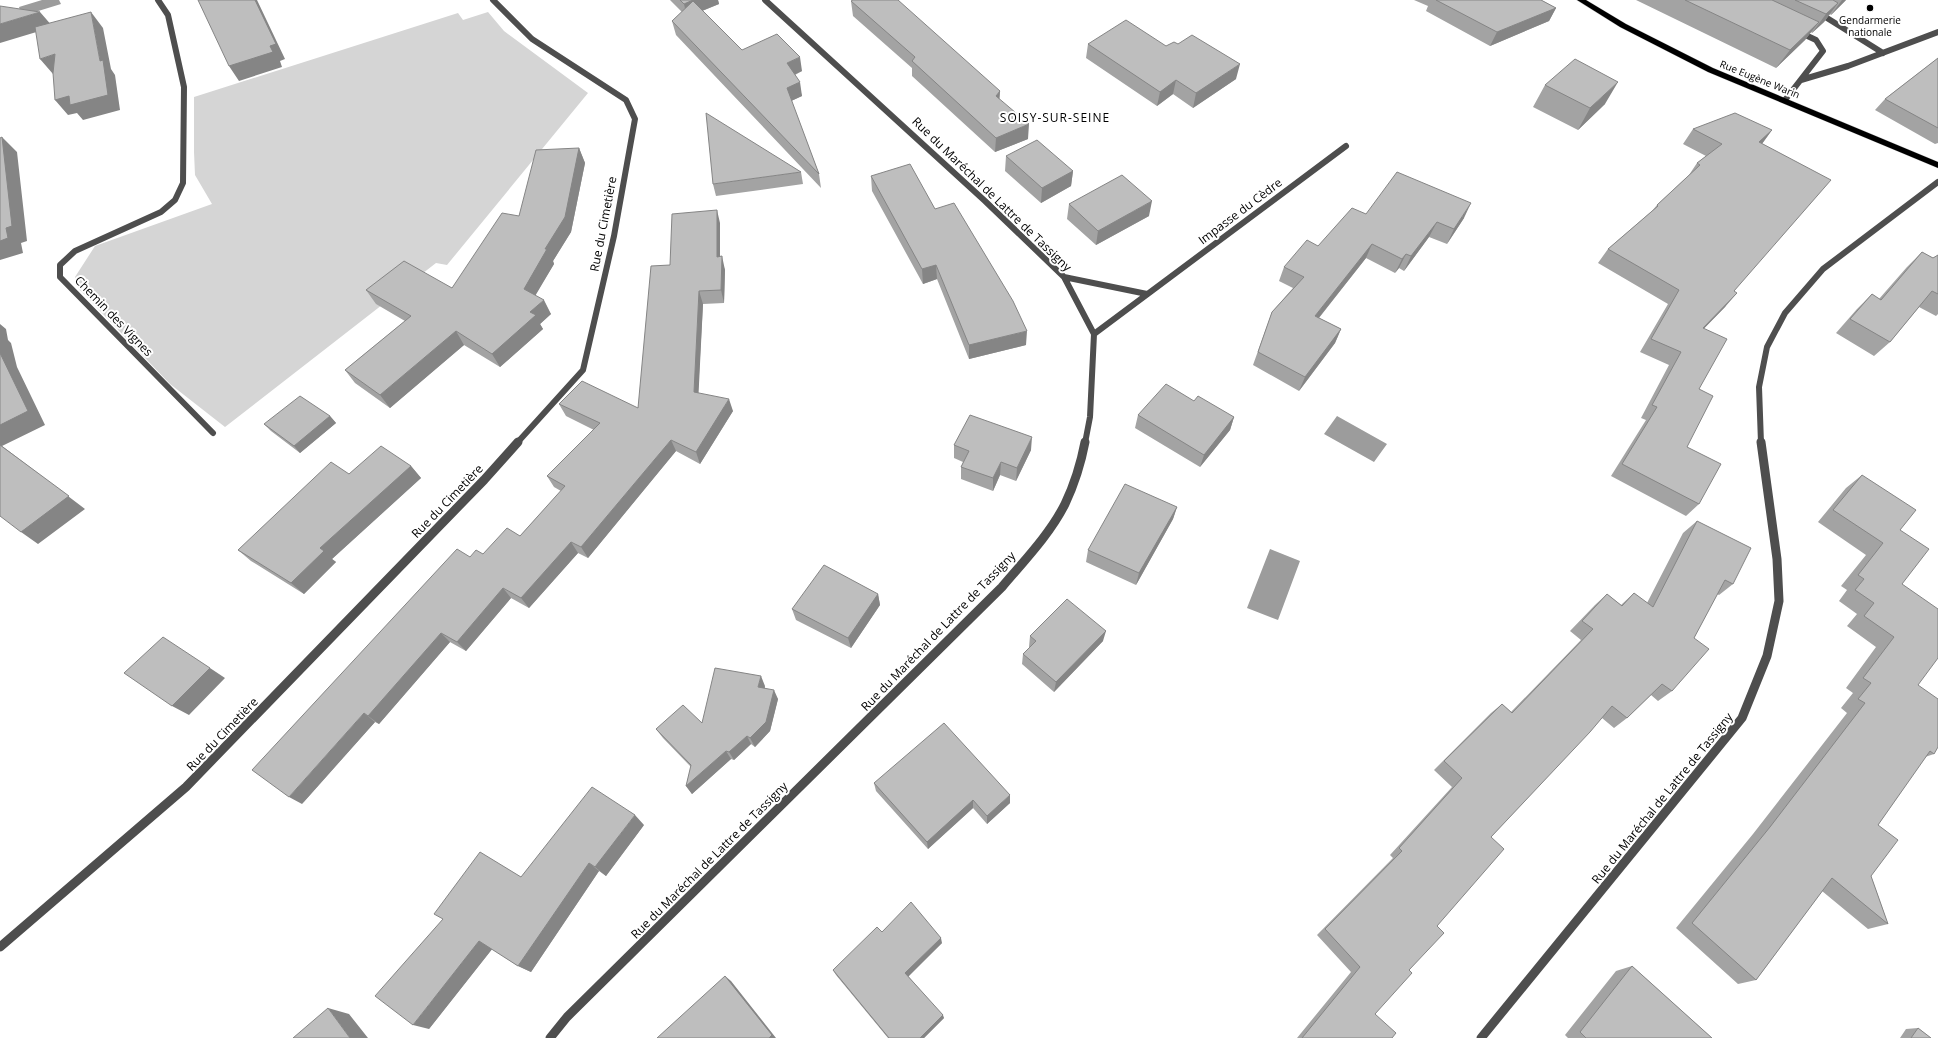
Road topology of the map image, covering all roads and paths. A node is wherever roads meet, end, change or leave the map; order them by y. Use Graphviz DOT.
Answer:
graph roads {
  1 [pos="158,0"];
  2 [pos="493,0"];
  3 [pos="765,0"];
  4 [pos="1582,0"];
  5 [pos="1812,9"];
  6 [pos="1794,30"];
  7 [pos="1938,32"];
  8 [pos="1883,53"];
  9 [pos="1801,80"];
  10 [pos="1785,100"];
  11 [pos="1346,146"];
  12 [pos="1938,165"];
  13 [pos="1938,182"];
  14 [pos="1064,277"];
  15 [pos="1147,294"];
  16 [pos="1094,334"];
  17 [pos="213,433"];
  18 [pos="0,947"];
  19 [pos="550,1038"];
  20 [pos="1481,1038"];
  1 -- 17 [label="street, Chemin des Vignes"];
  2 -- 18 [label="street, Rue du Cimetière"];
  3 -- 14 [label="street, Rue du Maréchal de Lattre de Tassigny"];
  4 -- 10 [label="main road, Rue Eugène Warin"];
  5 -- 8 [label="street"];
  6 -- 9 [label="street"];
  7 -- 8 [label="street"];
  8 -- 9 [label="street"];
  9 -- 10 [label="street"];
  10 -- 12 [label="main road, Rue Eugène Warin"];
  11 -- 15 [label="street, Impasse du Cèdre"];
  13 -- 20 [label="street, Rue du Maréchal de Lattre de Tassigny"];
  14 -- 15 [label="street"];
  14 -- 16 [label="street, Rue du Maréchal de Lattre de Tassigny"];
  15 -- 16 [label="street, Impasse du Cèdre"];
  16 -- 19 [label="street, Rue du Maréchal de Lattre de Tassigny"];
}
